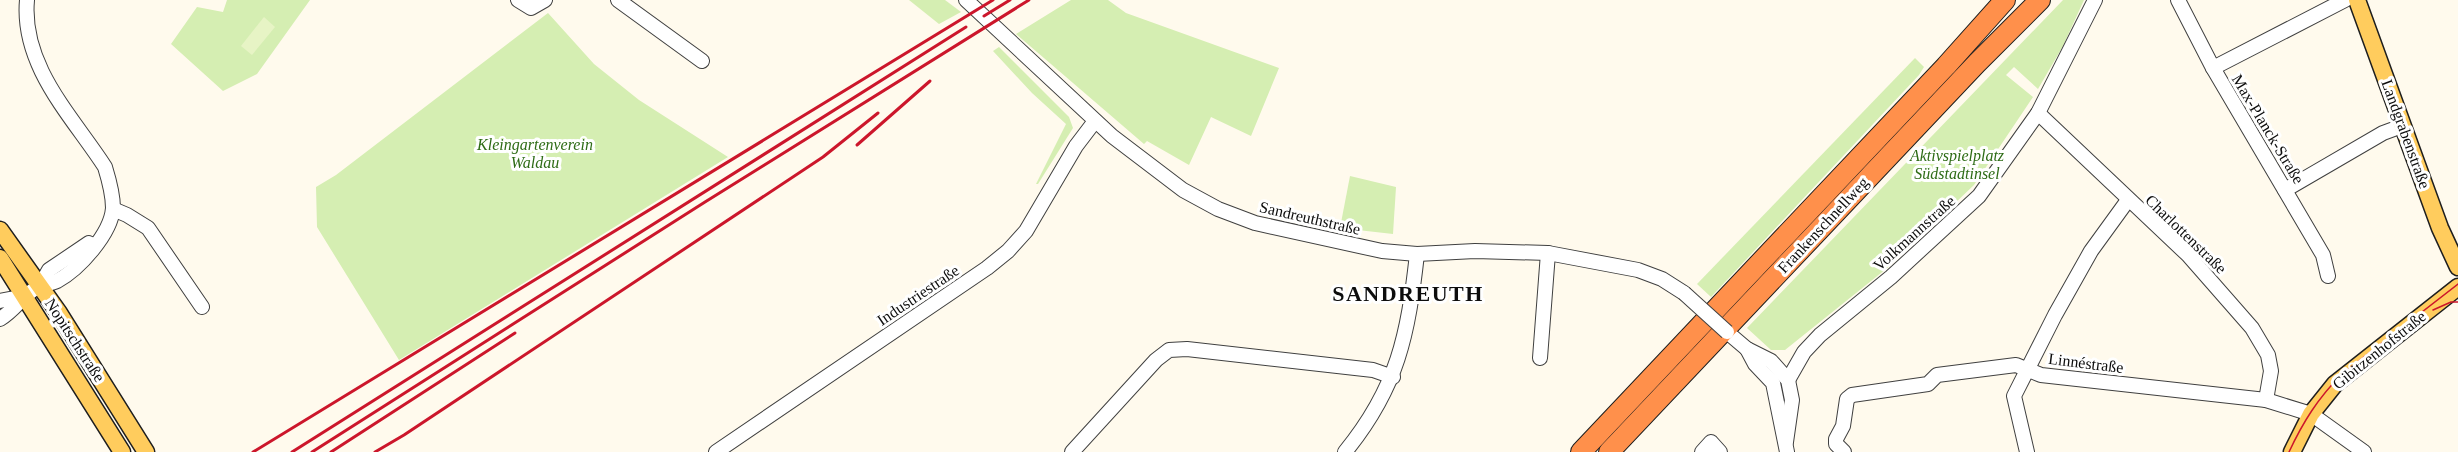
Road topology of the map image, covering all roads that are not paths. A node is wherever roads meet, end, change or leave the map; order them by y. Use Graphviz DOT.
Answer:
graph roads {
  1 [pos="27,0"];
  2 [pos="518,0"];
  3 [pos="545,0"];
  4 [pos="618,0"];
  5 [pos="966,0"];
  6 [pos="2005,0"];
  7 [pos="2040,0"];
  8 [pos="2095,0"];
  9 [pos="2178,0"];
  10 [pos="2345,0"];
  11 [pos="2357,0"];
  12 [pos="702,61"];
  13 [pos="2213,68"];
  14 [pos="2038,113"];
  15 [pos="1095,121"];
  16 [pos="2402,126"];
  17 [pos="2285,190"];
  18 [pos="2128,200"];
  19 [pos="112,209"];
  20 [pos="0,230"];
  21 [pos="1548,253"];
  22 [pos="1418,254"];
  23 [pos="0,258"];
  24 [pos="2458,267"];
  25 [pos="2328,276"];
  26 [pos="40,286"];
  27 [pos="2458,287"];
  28 [pos="25,297"];
  29 [pos="0,301"];
  30 [pos="202,307"];
  31 [pos="0,319"];
  32 [pos="1747,349"];
  33 [pos="1540,358"];
  34 [pos="2027,369"];
  35 [pos="1393,377"];
  36 [pos="1788,380"];
  37 [pos="1773,383"];
  38 [pos="2266,400"];
  39 [pos="2311,414"];
  40 [pos="1787,447"];
  41 [pos="122,452"];
  42 [pos="146,452"];
  43 [pos="716,452"];
  44 [pos="1071,452"];
  45 [pos="1345,452"];
  46 [pos="1581,452"];
  47 [pos="1609,452"];
  48 [pos="1702,452"];
  49 [pos="1720,452"];
  50 [pos="1844,452"];
  51 [pos="2027,452"];
  52 [pos="2292,452"];
  53 [pos="2364,452"];
  1 -- 19 [label="street"];
  2 -- 3 [label="street"];
  4 -- 12 [label="street"];
  5 -- 15 [label="street, Sandreuthstraße"];
  6 -- 46 [label="highway, Frankenschnellweg"];
  7 -- 47 [label="highway, Frankenschnellweg"];
  8 -- 14 [label="street, Volkmannstraße"];
  9 -- 13 [label="street, Max-Planck-Straße"];
  10 -- 13 [label="street"];
  11 -- 16 [label="main road, Landgrabenstraße"];
  13 -- 17 [label="street, Max-Planck-Straße"];
  14 -- 18 [label="street, Charlottenstraße"];
  14 -- 36 [label="street, Volkmannstraße"];
  15 -- 22 [label="street, Sandreuthstraße"];
  15 -- 43 [label="street, Industriestraße"];
  16 -- 17 [label="street"];
  16 -- 24 [label="main road, Landgrabenstraße"];
  17 -- 25 [label="street, Max-Planck-Straße"];
  18 -- 34 [label="street"];
  18 -- 38 [label="street, Charlottenstraße"];
  19 -- 26 [label="street"];
  19 -- 30 [label="street"];
  20 -- 26 [label="main road, Nopitschstraße"];
  21 -- 22 [label="street, Sandreuthstraße"];
  21 -- 32 [label="street, Sandreuthstraße, bridge"];
  21 -- 33 [label="street"];
  22 -- 35 [label="street"];
  23 -- 28 [label="main road, Nopitschstraße"];
  26 -- 28 [label="street"];
  26 -- 42 [label="main road, Nopitschstraße"];
  27 -- 39 [label="main road, Gibitzenhofstraße"];
  28 -- 29 [label="street"];
  28 -- 31 [label="street"];
  28 -- 41 [label="main road, Nopitschstraße"];
  32 -- 36 [label="street, Sandreuthstraße"];
  32 -- 37 [label="street, Sandreuthstraße"];
  34 -- 38 [label="street, Linnéstraße"];
  34 -- 50 [label="street, Linnéstraße"];
  34 -- 51 [label="street"];
  35 -- 44 [label="street"];
  35 -- 45 [label="street"];
  36 -- 37 [label="street"];
  36 -- 40 [label="street"];
  37 -- 40 [label="street"];
  38 -- 39 [label="street, Linnéstraße"];
  39 -- 52 [label="main road, Gibitzenhofstraße"];
  39 -- 53 [label="street, Linnéstraße"];
  48 -- 49 [label="street"];
}
